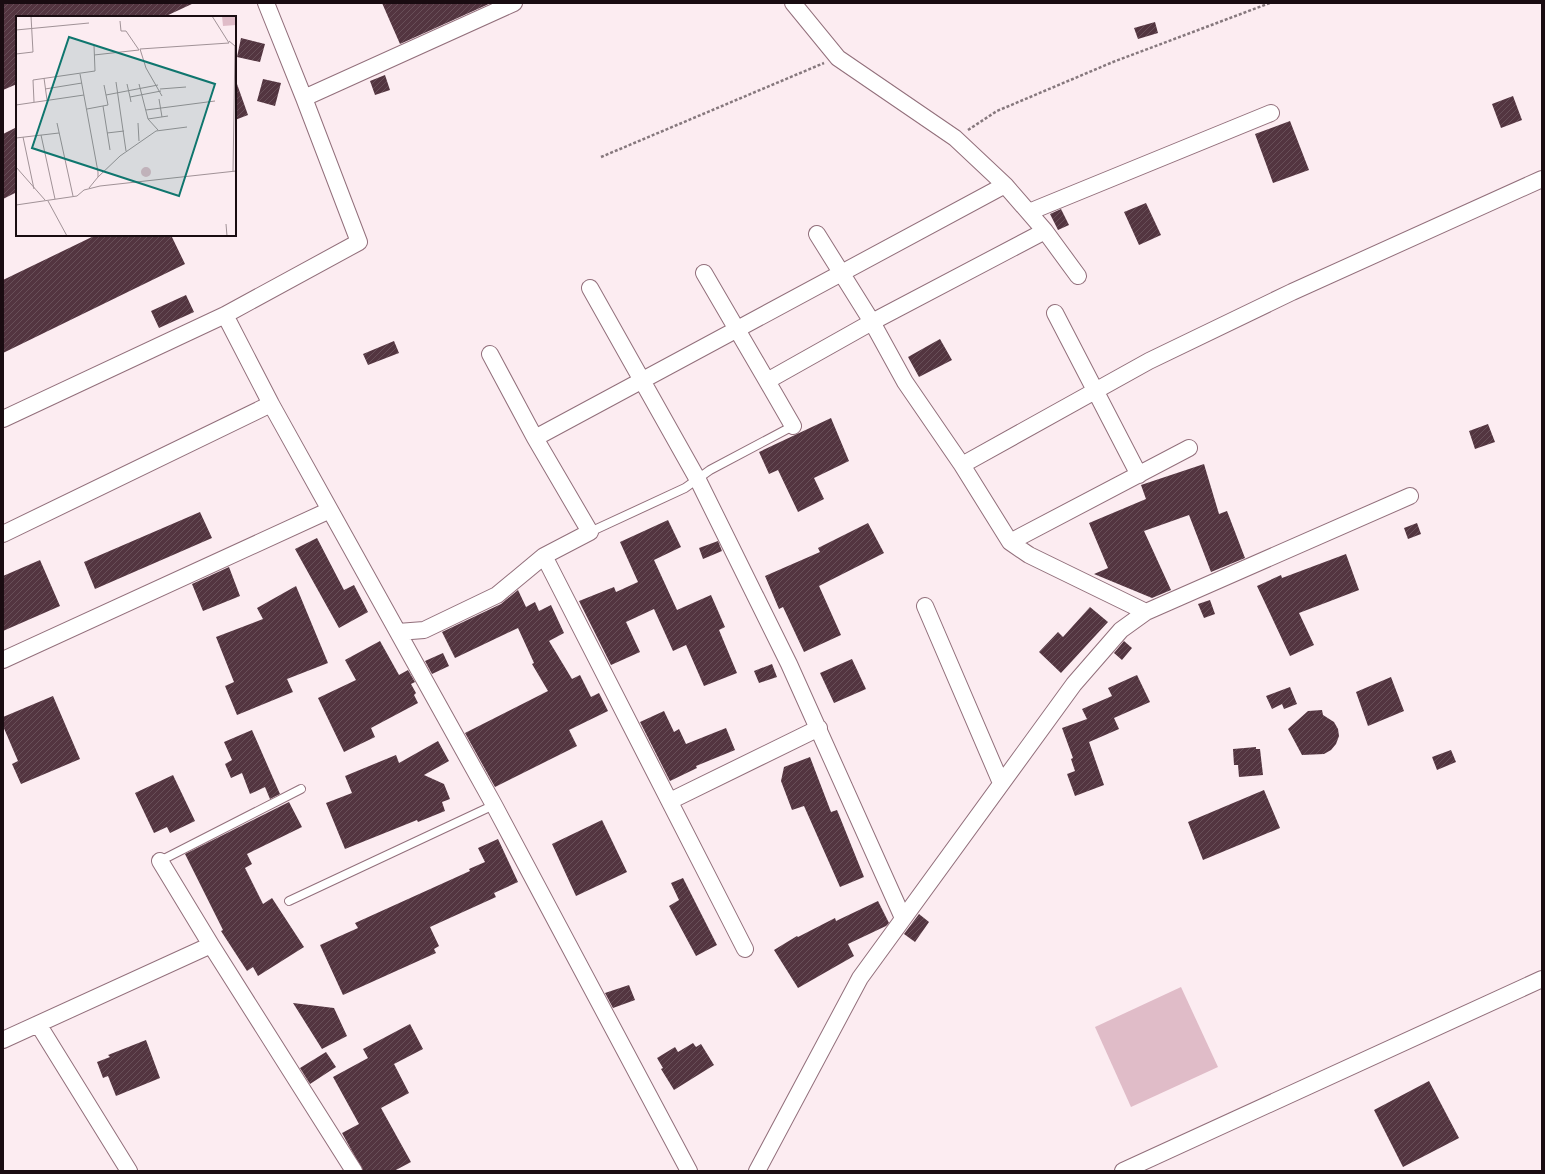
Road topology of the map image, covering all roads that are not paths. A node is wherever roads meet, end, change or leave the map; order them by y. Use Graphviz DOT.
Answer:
graph roads {
  1 [pos="266,3"];
  2 [pos="514,3"];
  3 [pos="793,3"];
  4 [pos="304,98"];
  5 [pos="1271,113"];
  6 [pos="1542,179"];
  7 [pos="1006,185"];
  8 [pos="1029,212"];
  9 [pos="1045,231"];
  10 [pos="817,234"];
  11 [pos="704,273"];
  12 [pos="841,274"];
  13 [pos="1078,276"];
  14 [pos="590,288"];
  15 [pos="1055,313"];
  16 [pos="225,315"];
  17 [pos="872,322"];
  18 [pos="736,330"];
  19 [pos="490,354"];
  20 [pos="641,381"];
  21 [pos="767,381"];
  22 [pos="1095,391"];
  23 [pos="272,404"];
  24 [pos="3,419"];
  25 [pos="793,426"];
  26 [pos="535,438"];
  27 [pos="1189,448"];
  28 [pos="962,464"];
  29 [pos="1139,475"];
  30 [pos="698,480"];
  31 [pos="1410,496"];
  32 [pos="330,510"];
  33 [pos="590,532"];
  34 [pos="3,534"];
  35 [pos="1010,542"];
  36 [pos="544,556"];
  37 [pos="925,606"];
  38 [pos="1146,612"];
  39 [pos="398,632"];
  40 [pos="3,660"];
  41 [pos="819,728"];
  42 [pos="1002,783"];
  43 [pos="301,789"];
  44 [pos="670,801"];
  45 [pos="494,805"];
  46 [pos="160,861"];
  47 [pos="289,901"];
  48 [pos="903,918"];
  49 [pos="211,944"];
  50 [pos="745,949"];
  51 [pos="1542,979"];
  52 [pos="38,1024"];
  53 [pos="3,1040"];
  54 [pos="129,1171"];
  55 [pos="354,1171"];
  56 [pos="689,1171"];
  57 [pos="757,1171"];
  58 [pos="1123,1171"];
  1 -- 4 [label="street"];
  2 -- 4 [label="street"];
  3 -- 7 [label="street"];
  4 -- 16 [label="street"];
  5 -- 8 [label="street"];
  6 -- 22 [label="street"];
  7 -- 8 [label="street"];
  7 -- 12 [label="street"];
  8 -- 9 [label="street"];
  9 -- 13 [label="street"];
  9 -- 17 [label="street"];
  10 -- 12 [label="street"];
  11 -- 18 [label="street"];
  12 -- 17 [label="street"];
  12 -- 18 [label="street"];
  14 -- 20 [label="street"];
  15 -- 22 [label="street"];
  16 -- 23 [label="street"];
  16 -- 24 [label="street"];
  17 -- 21 [label="street"];
  17 -- 28 [label="street"];
  18 -- 20 [label="street"];
  18 -- 21 [label="street"];
  19 -- 26 [label="street"];
  20 -- 26 [label="street"];
  20 -- 30 [label="street"];
  21 -- 25 [label="street"];
  22 -- 28 [label="street"];
  22 -- 29 [label="street"];
  23 -- 32 [label="street"];
  23 -- 34 [label="street"];
  25 -- 30 [label="lane"];
  26 -- 33 [label="street"];
  27 -- 29 [label="street"];
  28 -- 35 [label="street"];
  29 -- 35 [label="street"];
  30 -- 33 [label="lane"];
  30 -- 41 [label="street"];
  31 -- 38 [label="street"];
  32 -- 39 [label="street"];
  32 -- 40 [label="street"];
  33 -- 36 [label="street"];
  35 -- 38 [label="street"];
  36 -- 39 [label="street"];
  36 -- 44 [label="street"];
  37 -- 42 [label="street"];
  38 -- 42 [label="street"];
  39 -- 45 [label="street"];
  41 -- 44 [label="street"];
  41 -- 48 [label="street"];
  42 -- 48 [label="street"];
  43 -- 46 [label="lane"];
  44 -- 50 [label="street"];
  45 -- 47 [label="lane"];
  45 -- 56 [label="street"];
  46 -- 49 [label="street"];
  48 -- 57 [label="street"];
  49 -- 52 [label="street"];
  49 -- 55 [label="street"];
  51 -- 58 [label="street"];
  52 -- 53 [label="street"];
  52 -- 54 [label="street"];
}
